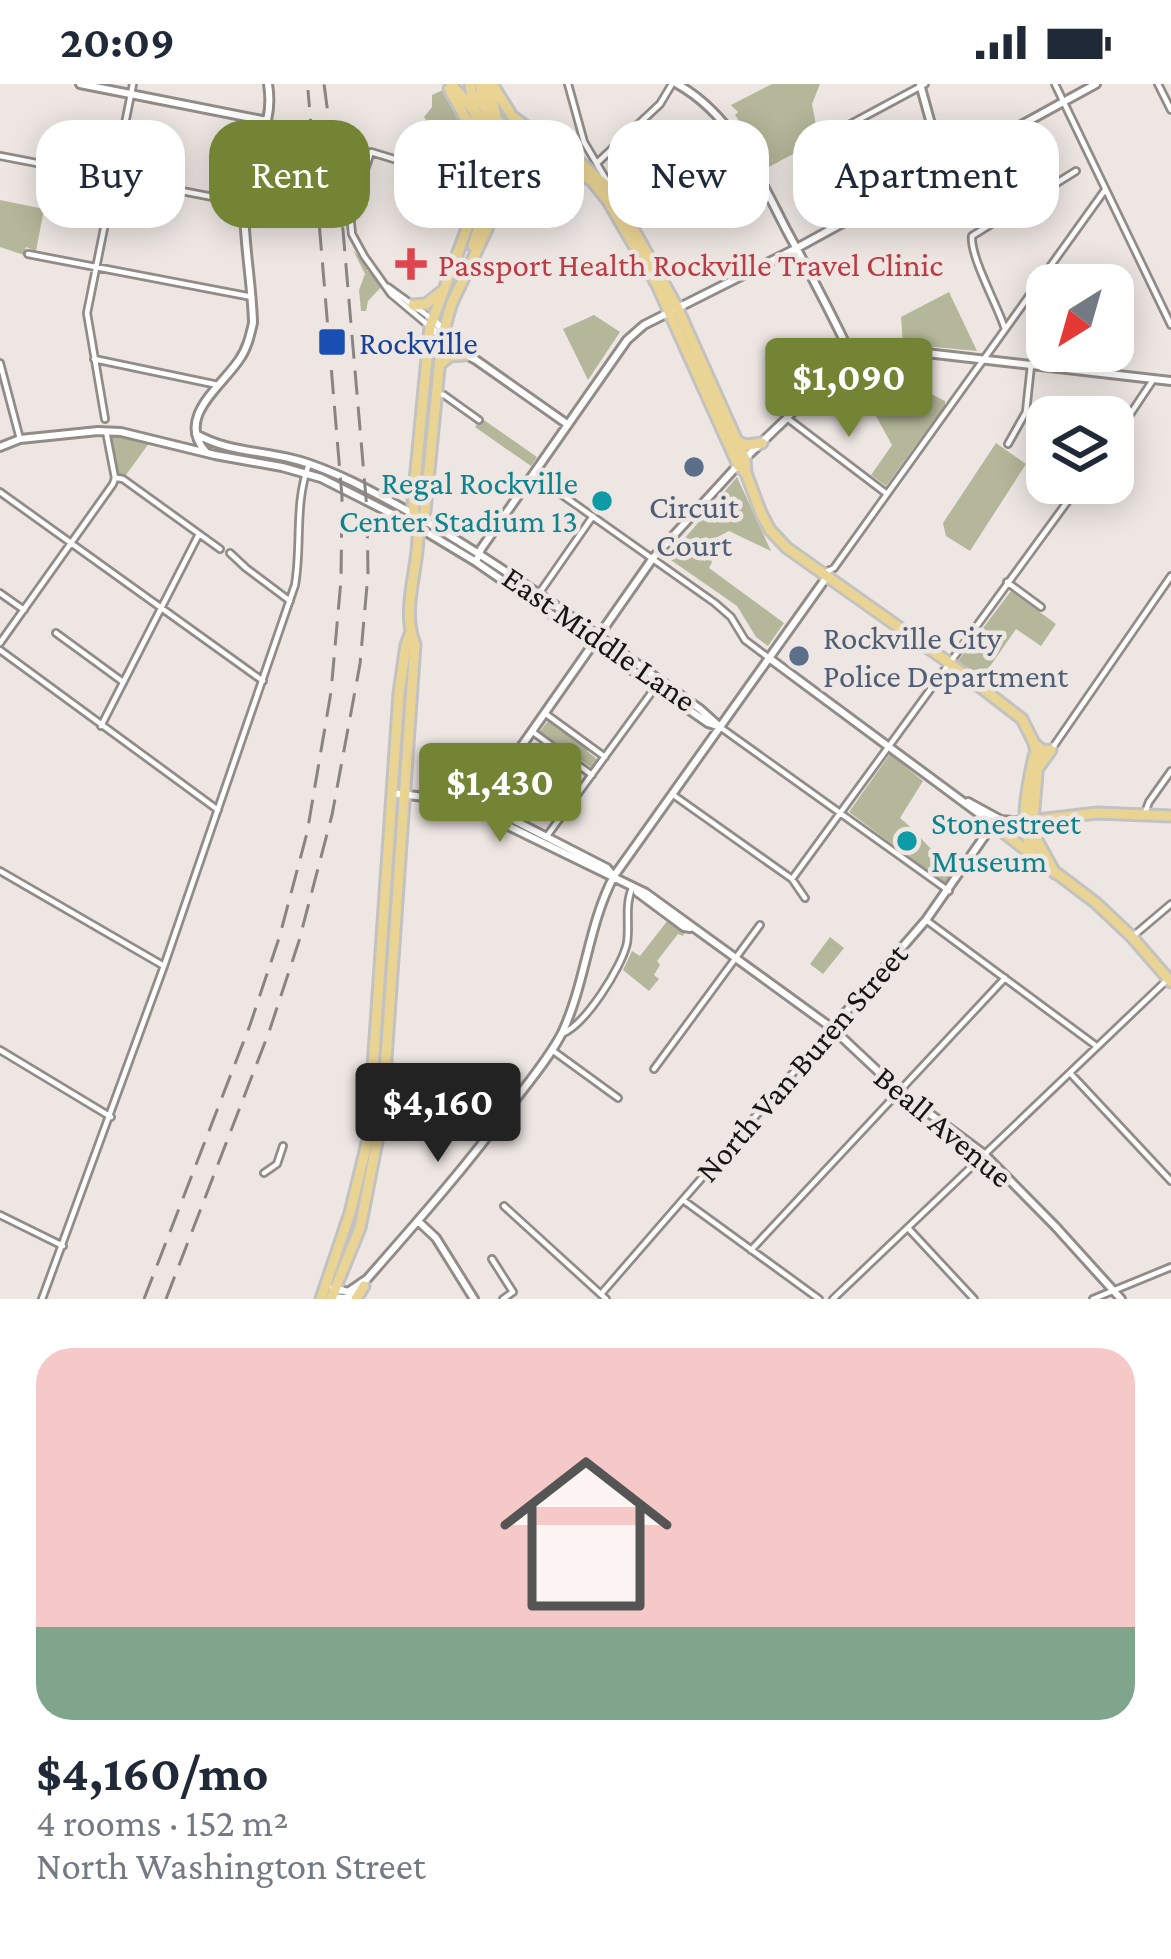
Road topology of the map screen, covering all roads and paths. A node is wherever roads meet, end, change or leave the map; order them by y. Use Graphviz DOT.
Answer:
graph roads {
  1 [pos="80,84"];
  2 [pos="133,84"];
  3 [pos="268,84"];
  4 [pos="449,84"];
  5 [pos="491,84"];
  6 [pos="568,84"];
  7 [pos="675,84"];
  8 [pos="1055,84"];
  9 [pos="1096,84"];
  10 [pos="1158,84"];
  11 [pos="922,85"];
  12 [pos="472,86"];
  13 [pos="131,94"];
  14 [pos="1062,103"];
  15 [pos="1171,110"];
  16 [pos="482,114"];
  17 [pos="126,120"];
  18 [pos="262,120"];
  19 [pos="267,120"];
  20 [pos="467,120"];
  21 [pos="482,120"];
  22 [pos="488,120"];
  23 [pos="495,120"];
  24 [pos="497,120"];
  25 [pos="516,120"];
  26 [pos="858,120"];
  27 [pos="931,120"];
  28 [pos="1031,120"];
  29 [pos="0,157"];
  30 [pos="394,159"];
  31 [pos="597,163"];
  32 [pos="36,164"];
  33 [pos="584,168"];
  34 [pos="1076,172"];
  35 [pos="584,177"];
  36 [pos="1059,182"];
  37 [pos="1105,190"];
  38 [pos="608,191"];
  39 [pos="608,194"];
  40 [pos="608,194"];
  41 [pos="104,228"];
  42 [pos="246,228"];
  43 [pos="467,228"];
  44 [pos="487,228"];
  45 [pos="628,228"];
  46 [pos="834,228"];
  47 [pos="985,228"];
  48 [pos="797,248"];
  49 [pos="28,254"];
  50 [pos="96,266"];
  51 [pos="464,274"];
  52 [pos="388,287"];
  53 [pos="445,288"];
  54 [pos="252,297"];
  55 [pos="413,304"];
  56 [pos="673,309"];
  57 [pos="431,323"];
  58 [pos="1171,325"];
  59 [pos="1005,329"];
  60 [pos="443,333"];
  61 [pos="844,341"];
  62 [pos="872,349"];
  63 [pos="464,355"];
  64 [pos="850,355"];
  65 [pos="94,359"];
  66 [pos="984,359"];
  67 [pos="476,360"];
  68 [pos="0,362"];
  69 [pos="1026,363"];
  70 [pos="439,365"];
  71 [pos="1,372"];
  72 [pos="1030,372"];
  73 [pos="1092,372"];
  74 [pos="1154,380"];
  75 [pos="1171,380"];
  76 [pos="218,386"];
  77 [pos="436,394"];
  78 [pos="1134,409"];
  79 [pos="105,418"];
  80 [pos="787,418"];
  81 [pos="478,420"];
  82 [pos="567,424"];
  83 [pos="106,431"];
  84 [pos="196,434"];
  85 [pos="20,439"];
  86 [pos="736,441"];
  87 [pos="761,443"];
  88 [pos="176,444"];
  89 [pos="1008,444"];
  90 [pos="0,447"];
  91 [pos="209,453"];
  92 [pos="743,466"];
  93 [pos="308,468"];
  94 [pos="534,475"];
  95 [pos="115,478"];
  96 [pos="0,492"];
  97 [pos="887,494"];
  98 [pos="1066,504"];
  99 [pos="592,516"];
  100 [pos="418,520"];
  101 [pos="199,535"];
  102 [pos="72,543"];
  103 [pos="220,549"];
  104 [pos="230,553"];
  105 [pos="478,558"];
  106 [pos="653,558"];
  107 [pos="1171,576"];
  108 [pos="826,578"];
  109 [pos="1007,582"];
  110 [pos="0,593"];
  111 [pos="536,598"];
  112 [pos="290,601"];
  113 [pos="1041,607"];
  114 [pos="161,608"];
  115 [pos="23,610"];
  116 [pos="56,633"];
  117 [pos="410,634"];
  118 [pos="596,640"];
  119 [pos="0,647"];
  120 [pos="769,658"];
  121 [pos="948,662"];
  122 [pos="263,681"];
  123 [pos="123,682"];
  124 [pos="658,684"];
  125 [pos="545,713"];
  126 [pos="101,726"];
  127 [pos="720,727"];
  128 [pos="532,731"];
  129 [pos="1035,746"];
  130 [pos="888,748"];
  131 [pos="1051,750"];
  132 [pos="605,757"];
  133 [pos="1038,768"];
  134 [pos="1171,771"];
  135 [pos="592,775"];
  136 [pos="391,793"];
  137 [pos="404,794"];
  138 [pos="672,794"];
  139 [pos="958,799"];
  140 [pos="218,810"];
  141 [pos="487,811"];
  142 [pos="841,813"];
  143 [pos="1144,814"];
  144 [pos="1171,816"];
  145 [pos="1029,822"];
  146 [pos="993,824"];
  147 [pos="545,840"];
  148 [pos="1034,856"];
  149 [pos="0,871"];
  150 [pos="1055,873"];
  151 [pos="614,875"];
  152 [pos="792,879"];
  153 [pos="634,886"];
  154 [pos="949,891"];
  155 [pos="805,898"];
  156 [pos="1171,904"];
  157 [pos="926,920"];
  158 [pos="760,925"];
  159 [pos="1132,937"];
  160 [pos="736,959"];
  161 [pos="164,966"];
  162 [pos="1005,978"];
  163 [pos="1170,980"];
  164 [pos="582,1000"];
  165 [pos="595,1000"];
  166 [pos="832,1028"];
  167 [pos="561,1034"];
  168 [pos="1097,1046"];
  169 [pos="0,1050"];
  170 [pos="552,1050"];
  171 [pos="654,1069"];
  172 [pos="374,1072"];
  173 [pos="1070,1073"];
  174 [pos="899,1091"];
  175 [pos="383,1098"];
  176 [pos="618,1098"];
  177 [pos="372,1105"];
  178 [pos="111,1117"];
  179 [pos="380,1132"];
  180 [pos="284,1146"];
  181 [pos="984,1154"];
  182 [pos="264,1173"];
  183 [pos="1171,1181"];
  184 [pos="682,1199"];
  185 [pos="505,1206"];
  186 [pos="0,1216"];
  187 [pos="418,1221"];
  188 [pos="908,1228"];
  189 [pos="62,1246"];
  190 [pos="751,1250"];
  191 [pos="492,1259"];
  192 [pos="1171,1267"];
  193 [pos="366,1282"];
  194 [pos="1113,1290"];
  195 [pos="328,1294"];
  196 [pos="604,1297"];
  197 [pos="42,1299"];
  198 [pos="356,1299"];
  199 [pos="474,1299"];
  200 [pos="503,1299"];
  201 [pos="819,1299"];
  202 [pos="833,1299"];
  203 [pos="974,1299"];
  204 [pos="1093,1299"];
  205 [pos="1120,1299"];
  1 -- 13 [label="street"];
  2 -- 13 [label="street"];
  3 -- 19 [label="street"];
  4 -- 16 [label="main road"];
  4 -- 20 [label="main road"];
  5 -- 24 [label="main road"];
  5 -- 25 [label="main road"];
  6 -- 31 [label="street"];
  7 -- 31 [label="street"];
  7 -- 48 [label="street"];
  8 -- 14 [label="street"];
  9 -- 14 [label="street"];
  10 -- 15 [label="street"];
  11 -- 26 [label="street"];
  11 -- 27 [label="street"];
  12 -- 16 [label="main road"];
  13 -- 17 [label="street"];
  13 -- 18 [label="street"];
  14 -- 28 [label="street"];
  14 -- 37 [label="street"];
  16 -- 21 [label="main road"];
  16 -- 22 [label="main road"];
  16 -- 23 [label="main road"];
  16 -- 51 [label="main road"];
  29 -- 32 [label="street"];
  30 -- 52 [label="street"];
  31 -- 38 [label="street"];
  33 -- 39 [label="main road"];
  34 -- 36 [label="street"];
  35 -- 40 [label="main road"];
  37 -- 58 [label="street"];
  37 -- 59 [label="street"];
  41 -- 50 [label="street"];
  42 -- 54 [label="street"];
  43 -- 53 [label="main road"];
  44 -- 51 [label="main road"];
  45 -- 56 [label="main road"];
  46 -- 48 [label="street"];
  47 -- 59 [label="street"];
  48 -- 56 [label="street"];
  48 -- 61 [label="street"];
  49 -- 50 [label="street"];
  50 -- 54 [label="street"];
  50 -- 65 [label="street"];
  51 -- 60 [label="main road"];
  52 -- 55 [label="street"];
  52 -- 57 [label="street"];
  53 -- 55 [label="main road"];
  53 -- 57 [label="main road"];
  54 -- 76 [label="street"];
  55 -- 57 [label="street"];
  56 -- 82 [label="street"];
  56 -- 86 [label="main road"];
  56 -- 92 [label="main road"];
  57 -- 60 [label="street"];
  57 -- 100 [label="main road"];
  59 -- 66 [label="street"];
  60 -- 63 [label="street"];
  60 -- 67 [label="street"];
  60 -- 70 [label="main road"];
  61 -- 62 [label="street"];
  61 -- 64 [label="street"];
  62 -- 64 [label="street"];
  62 -- 66 [label="street"];
  63 -- 67 [label="street"];
  63 -- 70 [label="main road"];
  64 -- 80 [label="street"];
  65 -- 76 [label="street"];
  65 -- 79 [label="street"];
  66 -- 69 [label="street"];
  66 -- 97 [label="street"];
  67 -- 82 [label="street"];
  68 -- 71 [label="street"];
  70 -- 77 [label="main road"];
  71 -- 85 [label="street"];
  72 -- 89 [label="street"];
  73 -- 74 [label="street"];
  74 -- 75 [label="street"];
  74 -- 78 [label="street"];
  76 -- 84 [label="street"];
  77 -- 81 [label="street"];
  77 -- 100 [label="main road"];
  80 -- 87 [label="street"];
  80 -- 97 [label="street"];
  82 -- 94 [label="street"];
  83 -- 85 [label="street"];
  83 -- 88 [label="street"];
  83 -- 95 [label="street"];
  84 -- 88 [label="street"];
  84 -- 91 [label="street"];
  84 -- 93 [label="street"];
  85 -- 90 [label="street"];
  86 -- 87 [label="main road"];
  86 -- 92 [label="main road"];
  87 -- 92 [label="street"];
  88 -- 91 [label="street"];
  91 -- 93 [label="street"];
  92 -- 106 [label="street"];
  92 -- 108 [label="main road"];
  93 -- 100 [label="street"];
  93 -- 100 [label="street"];
  93 -- 112 [label="street"];
  94 -- 99 [label="street"];
  94 -- 105 [label="street"];
  95 -- 101 [label="street"];
  95 -- 102 [label="street"];
  96 -- 102 [label="street"];
  97 -- 108 [label="street"];
  98 -- 109 [label="street"];
  99 -- 106 [label="street"];
  99 -- 111 [label="street"];
  100 -- 105 [label="street, East Middle Lane"];
  100 -- 117 [label="main road"];
  101 -- 103 [label="street"];
  101 -- 114 [label="street"];
  102 -- 114 [label="street"];
  102 -- 115 [label="street"];
  104 -- 112 [label="street"];
  105 -- 111 [label="street, East Middle Lane"];
  106 -- 118 [label="street"];
  106 -- 120 [label="street"];
  107 -- 131 [label="street"];
  108 -- 120 [label="street"];
  108 -- 121 [label="main road"];
  109 -- 113 [label="street"];
  109 -- 121 [label="street"];
  110 -- 115 [label="street"];
  111 -- 118 [label="street, East Middle Lane"];
  112 -- 122 [label="street"];
  114 -- 122 [label="street"];
  114 -- 123 [label="street"];
  115 -- 119 [label="street"];
  116 -- 123 [label="street"];
  117 -- 136 [label="main road"];
  117 -- 137 [label="main road"];
  118 -- 124 [label="street, East Middle Lane"];
  118 -- 125 [label="street"];
  119 -- 126 [label="street"];
  120 -- 127 [label="street"];
  120 -- 130 [label="street"];
  121 -- 129 [label="main road"];
  121 -- 130 [label="street"];
  122 -- 140 [label="street"];
  123 -- 126 [label="street"];
  124 -- 127 [label="street, East Middle Lane"];
  124 -- 132 [label="street"];
  125 -- 128 [label="street"];
  125 -- 132 [label="street"];
  126 -- 140 [label="street"];
  127 -- 138 [label="street"];
  127 -- 142 [label="street"];
  128 -- 135 [label="street"];
  128 -- 141 [label="street"];
  129 -- 131 [label="main road"];
  129 -- 133 [label="main road"];
  129 -- 145 [label="main road"];
  130 -- 139 [label="street"];
  130 -- 142 [label="street"];
  131 -- 133 [label="main road"];
  132 -- 135 [label="street"];
  133 -- 145 [label="main road"];
  134 -- 143 [label="street"];
  135 -- 147 [label="street"];
  136 -- 137 [label="street, Beall Avenue"];
  136 -- 172 [label="main road"];
  137 -- 141 [label="street, Beall Avenue"];
  137 -- 175 [label="main road"];
  138 -- 151 [label="street"];
  138 -- 152 [label="street"];
  139 -- 145 [label="street"];
  139 -- 146 [label="street"];
  140 -- 161 [label="street"];
  141 -- 147 [label="street, Beall Avenue"];
  142 -- 152 [label="street"];
  142 -- 154 [label="street"];
  143 -- 144 [label="main road"];
  143 -- 145 [label="main road"];
  145 -- 146 [label="street"];
  145 -- 148 [label="main road"];
  145 -- 150 [label="main road"];
  146 -- 148 [label="main road"];
  146 -- 154 [label="street, North Van Buren Street"];
  147 -- 151 [label="street, Beall Avenue"];
  148 -- 150 [label="main road"];
  149 -- 161 [label="street"];
  150 -- 159 [label="main road"];
  151 -- 153 [label="street, Beall Avenue"];
  151 -- 164 [label="street"];
  152 -- 155 [label="street"];
  153 -- 160 [label="street, Beall Avenue"];
  153 -- 165 [label="street"];
  154 -- 157 [label="street, North Van Buren Street"];
  156 -- 159 [label="street"];
  157 -- 162 [label="street"];
  157 -- 166 [label="street, North Van Buren Street"];
  158 -- 160 [label="street"];
  159 -- 163 [label="main road"];
  160 -- 166 [label="street, Beall Avenue"];
  160 -- 171 [label="street"];
  161 -- 178 [label="street"];
  162 -- 168 [label="street"];
  162 -- 174 [label="street"];
  163 -- 168 [label="street"];
  164 -- 165 [label="street"];
  164 -- 167 [label="street"];
  165 -- 167 [label="street"];
  166 -- 174 [label="street, Beall Avenue"];
  166 -- 184 [label="street, North Van Buren Street"];
  167 -- 170 [label="street"];
  168 -- 173 [label="street"];
  169 -- 178 [label="street"];
  170 -- 176 [label="street"];
  170 -- 187 [label="street"];
  172 -- 175 [label="main road"];
  172 -- 177 [label="main road"];
  173 -- 181 [label="street"];
  173 -- 183 [label="street"];
  174 -- 181 [label="street, Beall Avenue"];
  174 -- 190 [label="street"];
  175 -- 179 [label="main road"];
  177 -- 179 [label="main road"];
  177 -- 195 [label="main road"];
  178 -- 189 [label="street"];
  179 -- 195 [label="main road"];
  180 -- 182 [label="street"];
  181 -- 188 [label="street"];
  181 -- 194 [label="street, Beall Avenue"];
  184 -- 190 [label="street"];
  184 -- 196 [label="street, North Van Buren Street"];
  185 -- 196 [label="street"];
  186 -- 189 [label="street"];
  187 -- 193 [label="street"];
  187 -- 199 [label="street"];
  188 -- 202 [label="street"];
  188 -- 203 [label="street"];
  189 -- 197 [label="street"];
  190 -- 201 [label="street"];
  191 -- 200 [label="street"];
  192 -- 194 [label="street"];
  193 -- 195 [label="street"];
  193 -- 198 [label="main road"];
  194 -- 204 [label="street"];
  194 -- 205 [label="street, Beall Avenue"];
}
